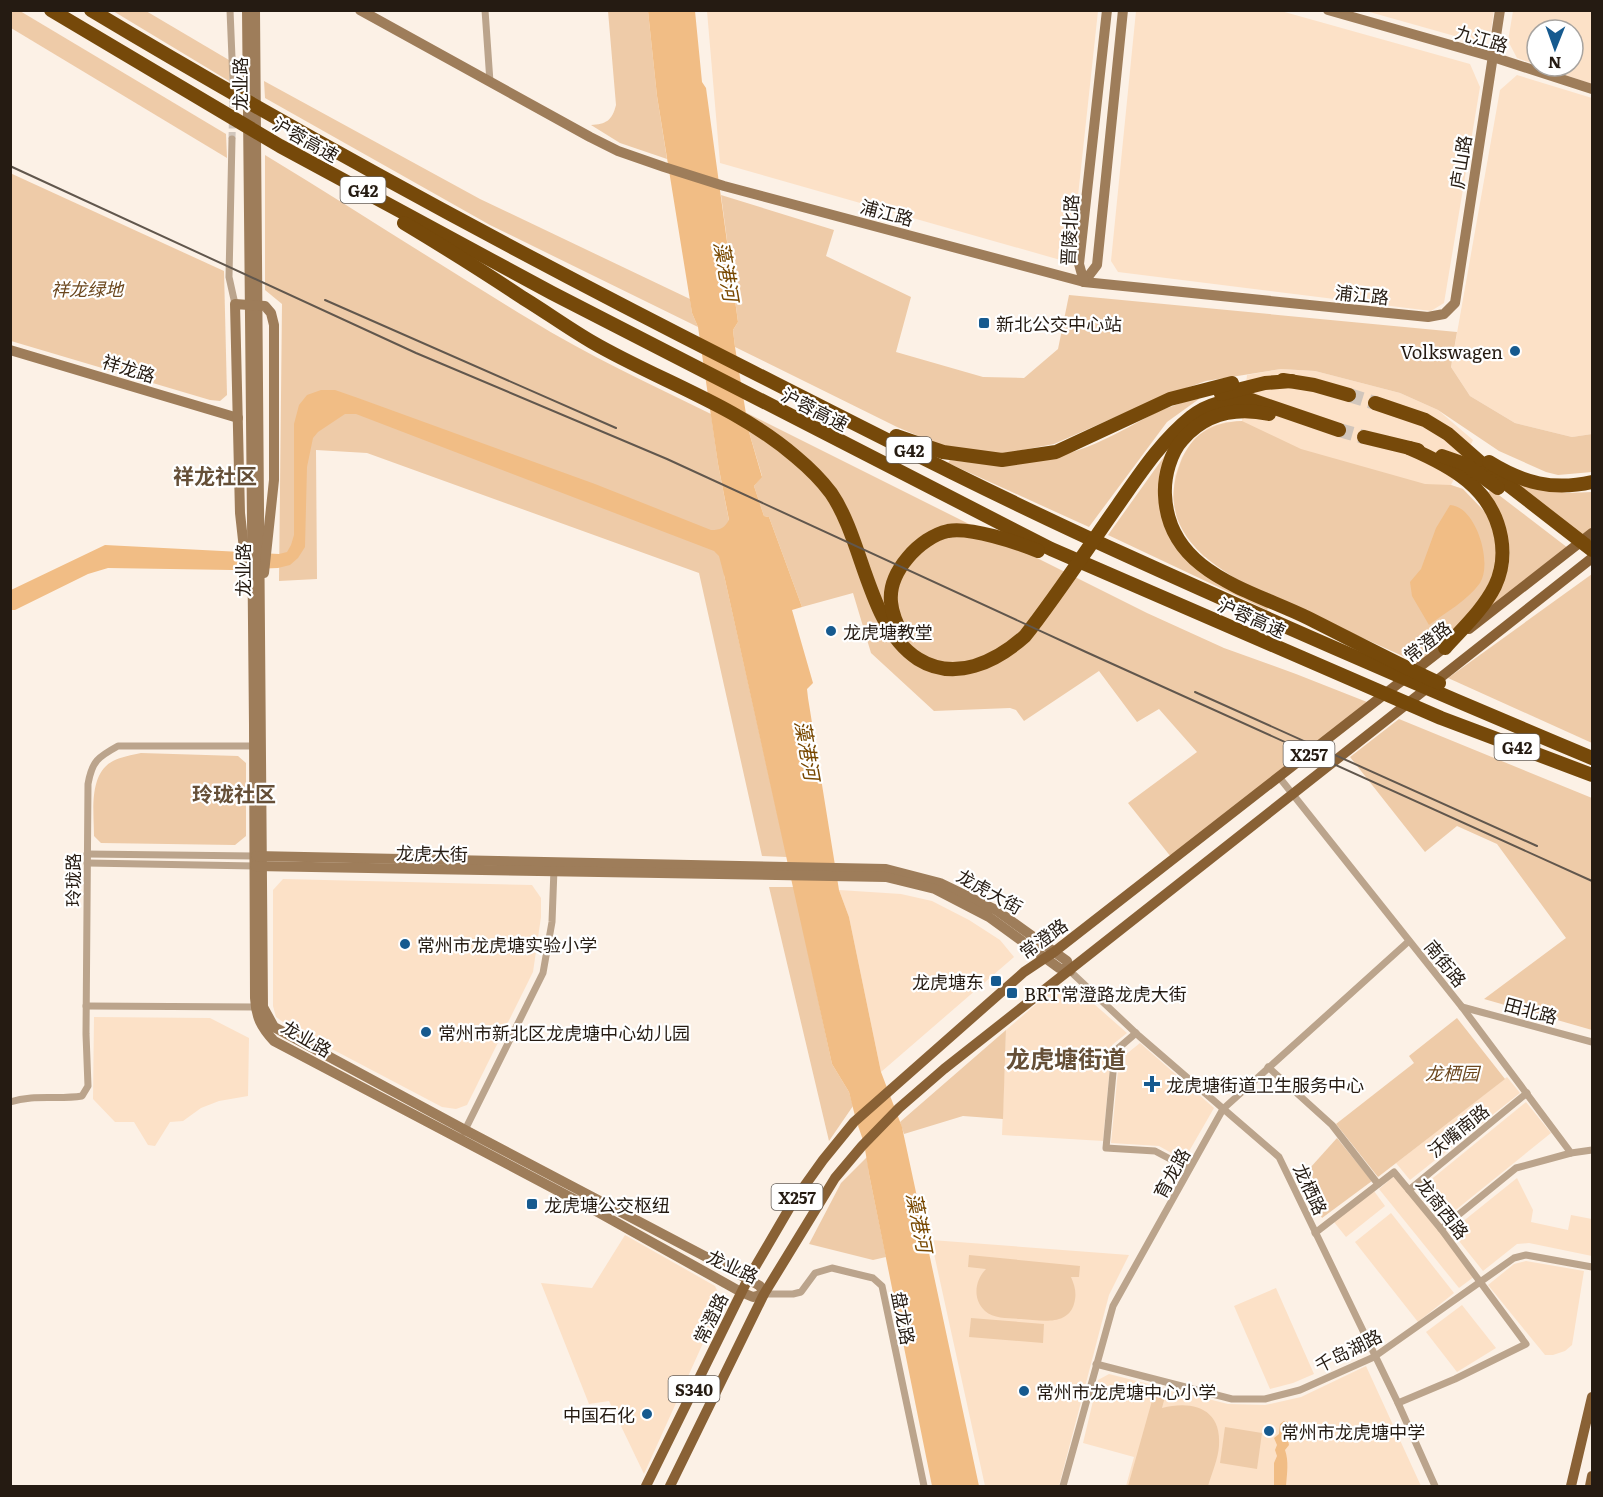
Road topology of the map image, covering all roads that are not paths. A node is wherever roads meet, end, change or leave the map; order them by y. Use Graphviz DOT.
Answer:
graph roads {
  1 [pos="51,10"];
  2 [pos="91,10"];
  3 [pos="230,10"];
  4 [pos="247,10"];
  5 [pos="255,10"];
  6 [pos="360,10"];
  7 [pos="485,10"];
  8 [pos="1107,10"];
  9 [pos="1123,10"];
  10 [pos="1328,10"];
  11 [pos="1500,10"];
  12 [pos="1492,57"];
  13 [pos="232,82"];
  14 [pos="490,82"];
  15 [pos="1593,89"];
  16 [pos="232,139"];
  17 [pos="280,146"];
  18 [pos="1084,282"];
  19 [pos="235,304"];
  20 [pos="1444,314"];
  21 [pos="253,324"];
  22 [pos="10,350"];
  23 [pos="755,372"];
  24 [pos="1292,381"];
  25 [pos="1349,395"];
  26 [pos="1375,404"];
  27 [pos="237,418"];
  28 [pos="1313,422"];
  29 [pos="1339,430"];
  30 [pos="1448,434"];
  31 [pos="1364,437"];
  32 [pos="1409,448"];
  33 [pos="1593,482"];
  34 [pos="1547,521"];
  35 [pos="1593,533"];
  36 [pos="256,546"];
  37 [pos="1593,550"];
  38 [pos="1049,551"];
  39 [pos="1593,559"];
  40 [pos="1445,648"];
  41 [pos="1384,664"];
  42 [pos="257,746"];
  43 [pos="1593,757"];
  44 [pos="1593,776"];
  45 [pos="1280,777"];
  46 [pos="1293,794"];
  47 [pos="87,854"];
  48 [pos="258,861"];
  49 [pos="87,863"];
  50 [pos="554,867"];
  51 [pos="1409,941"];
  52 [pos="1050,955"];
  53 [pos="1070,971"];
  54 [pos="86,1006"];
  55 [pos="259,1007"];
  56 [pos="1462,1007"];
  57 [pos="1136,1033"];
  58 [pos="1593,1042"];
  59 [pos="1268,1067"];
  60 [pos="1527,1093"];
  61 [pos="10,1102"];
  62 [pos="1223,1108"];
  63 [pos="462,1135"];
  64 [pos="1593,1150"];
  65 [pos="1571,1153"];
  66 [pos="1189,1169"];
  67 [pos="1378,1184"];
  68 [pos="1409,1190"];
  69 [pos="1441,1229"];
  70 [pos="1315,1233"];
  71 [pos="1593,1268"];
  72 [pos="748,1279"];
  73 [pos="1481,1282"];
  74 [pos="741,1292"];
  75 [pos="764,1294"];
  76 [pos="1374,1357"];
  77 [pos="1096,1364"];
  78 [pos="1593,1397"];
  79 [pos="1398,1403"];
  80 [pos="1593,1476"];
  81 [pos="646,1486"];
  82 [pos="670,1486"];
  83 [pos="924,1486"];
  84 [pos="1063,1486"];
  85 [pos="1435,1486"];
  86 [pos="1571,1486"];
  87 [pos="1590,1486"];
  1 -- 17 [label="highway, 沪蓉高速 / G42"];
  2 -- 23 [label="highway, 沪蓉高速 / G42"];
  3 -- 13 [label="street"];
  4 -- 21 [label="street, 龙业路"];
  5 -- 21 [label="street, 龙业路"];
  6 -- 14 [label="street, 浦江路"];
  7 -- 14 [label="street"];
  8 -- 18 [label="street, 晋陵北路"];
  9 -- 18 [label="street, 晋陵北路"];
  10 -- 12 [label="street, 九江路"];
  11 -- 12 [label="street, 庐山路"];
  12 -- 15 [label="street, 九江路"];
  12 -- 20 [label="street, 庐山路"];
  14 -- 18 [label="street, 浦江路"];
  16 -- 19 [label="street"];
  17 -- 28 [label="highway"];
  17 -- 38 [label="highway, 沪蓉高速 / G42"];
  18 -- 20 [label="street, 浦江路"];
  19 -- 27 [label="street"];
  19 -- 36 [label="street"];
  21 -- 36 [label="street, 龙业路"];
  22 -- 27 [label="street, 祥龙路"];
  23 -- 24 [label="highway"];
  23 -- 41 [label="highway, 沪蓉高速 / G42"];
  24 -- 25 [label="highway"];
  24 -- 38 [label="highway"];
  26 -- 30 [label="highway"];
  27 -- 36 [label="street"];
  28 -- 29 [label="highway"];
  28 -- 41 [label="highway"];
  30 -- 33 [label="highway"];
  30 -- 34 [label="highway"];
  31 -- 32 [label="highway"];
  32 -- 34 [label="highway"];
  32 -- 40 [label="highway"];
  34 -- 37 [label="highway"];
  34 -- 39 [label="highway"];
  35 -- 40 [label="main road, 常澄路 / X257"];
  36 -- 42 [label="street, 龙业路"];
  38 -- 44 [label="highway, 沪蓉高速 / G42"];
  39 -- 46 [label="main road, 常澄路 / X257"];
  40 -- 45 [label="main road, 常澄路 / X257"];
  41 -- 43 [label="highway"];
  42 -- 47 [label="street, 玲珑路"];
  42 -- 48 [label="street, 龙业路"];
  45 -- 46 [label="street, 南街路"];
  45 -- 52 [label="main road, 常澄路 / X257"];
  46 -- 51 [label="street, 南街路"];
  46 -- 53 [label="main road, 常澄路 / X257"];
  47 -- 48 [label="street, 龙虎大街"];
  47 -- 49 [label="street, 玲珑路"];
  48 -- 49 [label="street, 龙虎大街"];
  48 -- 50 [label="street, 龙虎大街"];
  48 -- 55 [label="street, 龙业路"];
  49 -- 54 [label="street, 玲珑路"];
  50 -- 52 [label="street, 龙虎大街"];
  50 -- 63 [label="street"];
  51 -- 56 [label="street, 南街路"];
  51 -- 59 [label="street, 育龙路"];
  52 -- 53 [label="street, 龙虎大街"];
  52 -- 72 [label="main road, 常澄路 / X257"];
  53 -- 57 [label="street, 龙栖路"];
  53 -- 75 [label="main road, 常澄路 / X257"];
  54 -- 55 [label="street"];
  54 -- 61 [label="street, 玲珑路"];
  55 -- 63 [label="street, 龙业路"];
  56 -- 58 [label="street, 田北路"];
  56 -- 60 [label="street, 南街路"];
  57 -- 62 [label="street, 龙栖路"];
  57 -- 66 [label="street"];
  59 -- 62 [label="street, 育龙路"];
  59 -- 67 [label="street"];
  60 -- 65 [label="street, 南街路"];
  60 -- 68 [label="street, 沃嘴南路"];
  62 -- 66 [label="street, 育龙路"];
  62 -- 70 [label="street, 龙栖路"];
  63 -- 72 [label="street, 龙业路"];
  63 -- 74 [label="street, 龙业路"];
  64 -- 65 [label="street"];
  65 -- 69 [label="street"];
  66 -- 77 [label="street, 育龙路"];
  67 -- 68 [label="street, 龙商西路"];
  67 -- 70 [label="street, 龙商西路"];
  68 -- 69 [label="street, 龙商西路"];
  69 -- 73 [label="street, 龙商西路"];
  70 -- 76 [label="street, 龙栖路"];
  71 -- 73 [label="street, 千岛湖路"];
  72 -- 74 [label="main road, 常澄路"];
  72 -- 75 [label="street, 龙业路"];
  73 -- 76 [label="street, 千岛湖路"];
  73 -- 79 [label="street, 龙商西路"];
  74 -- 75 [label="street, 龙业路"];
  74 -- 81 [label="main road, 常澄路 / S340"];
  75 -- 82 [label="main road, 常澄路 / S340"];
  75 -- 83 [label="street, 盘龙路"];
  76 -- 77 [label="street, 千岛湖路"];
  76 -- 79 [label="street, 龙栖路"];
  77 -- 84 [label="street, 育龙路"];
  78 -- 86 [label="main road"];
  79 -- 85 [label="street, 龙栖路"];
  80 -- 87 [label="main road"];
}
